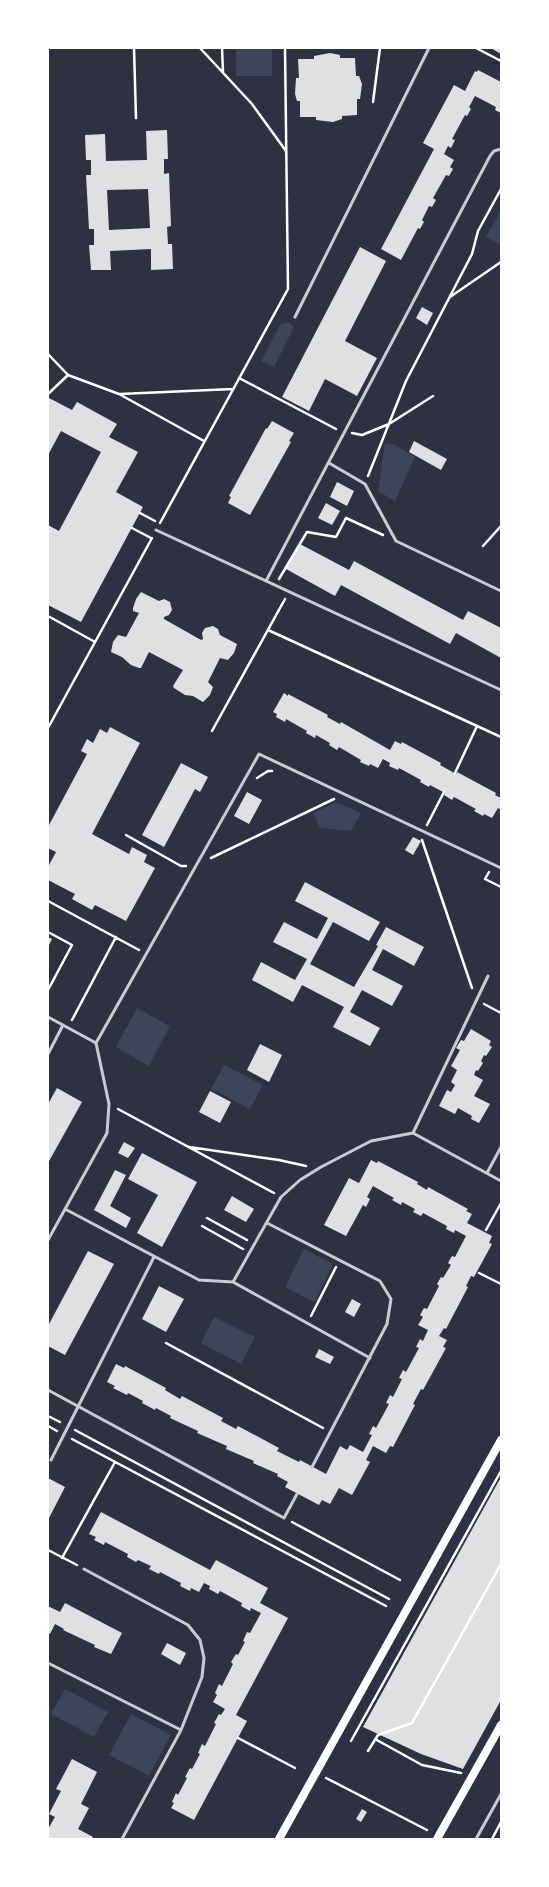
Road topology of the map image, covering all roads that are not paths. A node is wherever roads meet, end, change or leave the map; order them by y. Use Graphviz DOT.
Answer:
graph roads {
  1 [pos="430,48"];
  2 [pos="501,149"];
  3 [pos="295,317"];
  4 [pos="329,462"];
  5 [pos="156,530"];
  6 [pos="266,582"];
  7 [pos="501,590"];
  8 [pos="501,690"];
  9 [pos="501,868"];
  10 [pos="488,976"];
  11 [pos="48,1017"];
  12 [pos="64,1026"];
  13 [pos="96,1043"];
  14 [pos="48,1054"];
  15 [pos="413,1133"];
  16 [pos="501,1147"];
  17 [pos="487,1173"];
  18 [pos="501,1181"];
  19 [pos="65,1209"];
  20 [pos="267,1223"];
  21 [pos="48,1240"];
  22 [pos="154,1257"];
  23 [pos="233,1282"];
  24 [pos="370,1358"];
  25 [pos="48,1390"];
  26 [pos="78,1406"];
  27 [pos="501,1440"];
  28 [pos="51,1460"];
  29 [pos="312,1467"];
  30 [pos="297,1494"];
  31 [pos="84,1569"];
  32 [pos="48,1663"];
  33 [pos="501,1725"];
  34 [pos="181,1730"];
  35 [pos="501,1794"];
  36 [pos="122,1839"];
  37 [pos="279,1839"];
  38 [pos="437,1839"];
  39 [pos="476,1839"];
  1 -- 3 [label="lane"];
  2 -- 4 [label="lane"];
  4 -- 6 [label="lane"];
  4 -- 7 [label="lane"];
  5 -- 6 [label="lane"];
  6 -- 8 [label="lane"];
  9 -- 13 [label="lane"];
  10 -- 15 [label="lane"];
  11 -- 12 [label="lane"];
  12 -- 13 [label="lane"];
  12 -- 14 [label="lane"];
  13 -- 19 [label="lane"];
  15 -- 17 [label="lane"];
  15 -- 20 [label="lane"];
  16 -- 17 [label="lane"];
  17 -- 18 [label="lane"];
  19 -- 21 [label="lane"];
  19 -- 22 [label="lane"];
  20 -- 23 [label="lane"];
  20 -- 24 [label="lane"];
  22 -- 23 [label="lane"];
  22 -- 26 [label="lane"];
  23 -- 24 [label="lane"];
  24 -- 29 [label="lane"];
  25 -- 26 [label="lane"];
  26 -- 28 [label="lane"];
  26 -- 30 [label="lane"];
  27 -- 37 [label="main road"];
  31 -- 34 [label="lane"];
  32 -- 34 [label="lane"];
  33 -- 38 [label="main road"];
  34 -- 36 [label="lane"];
  35 -- 39 [label="lane"];
}
